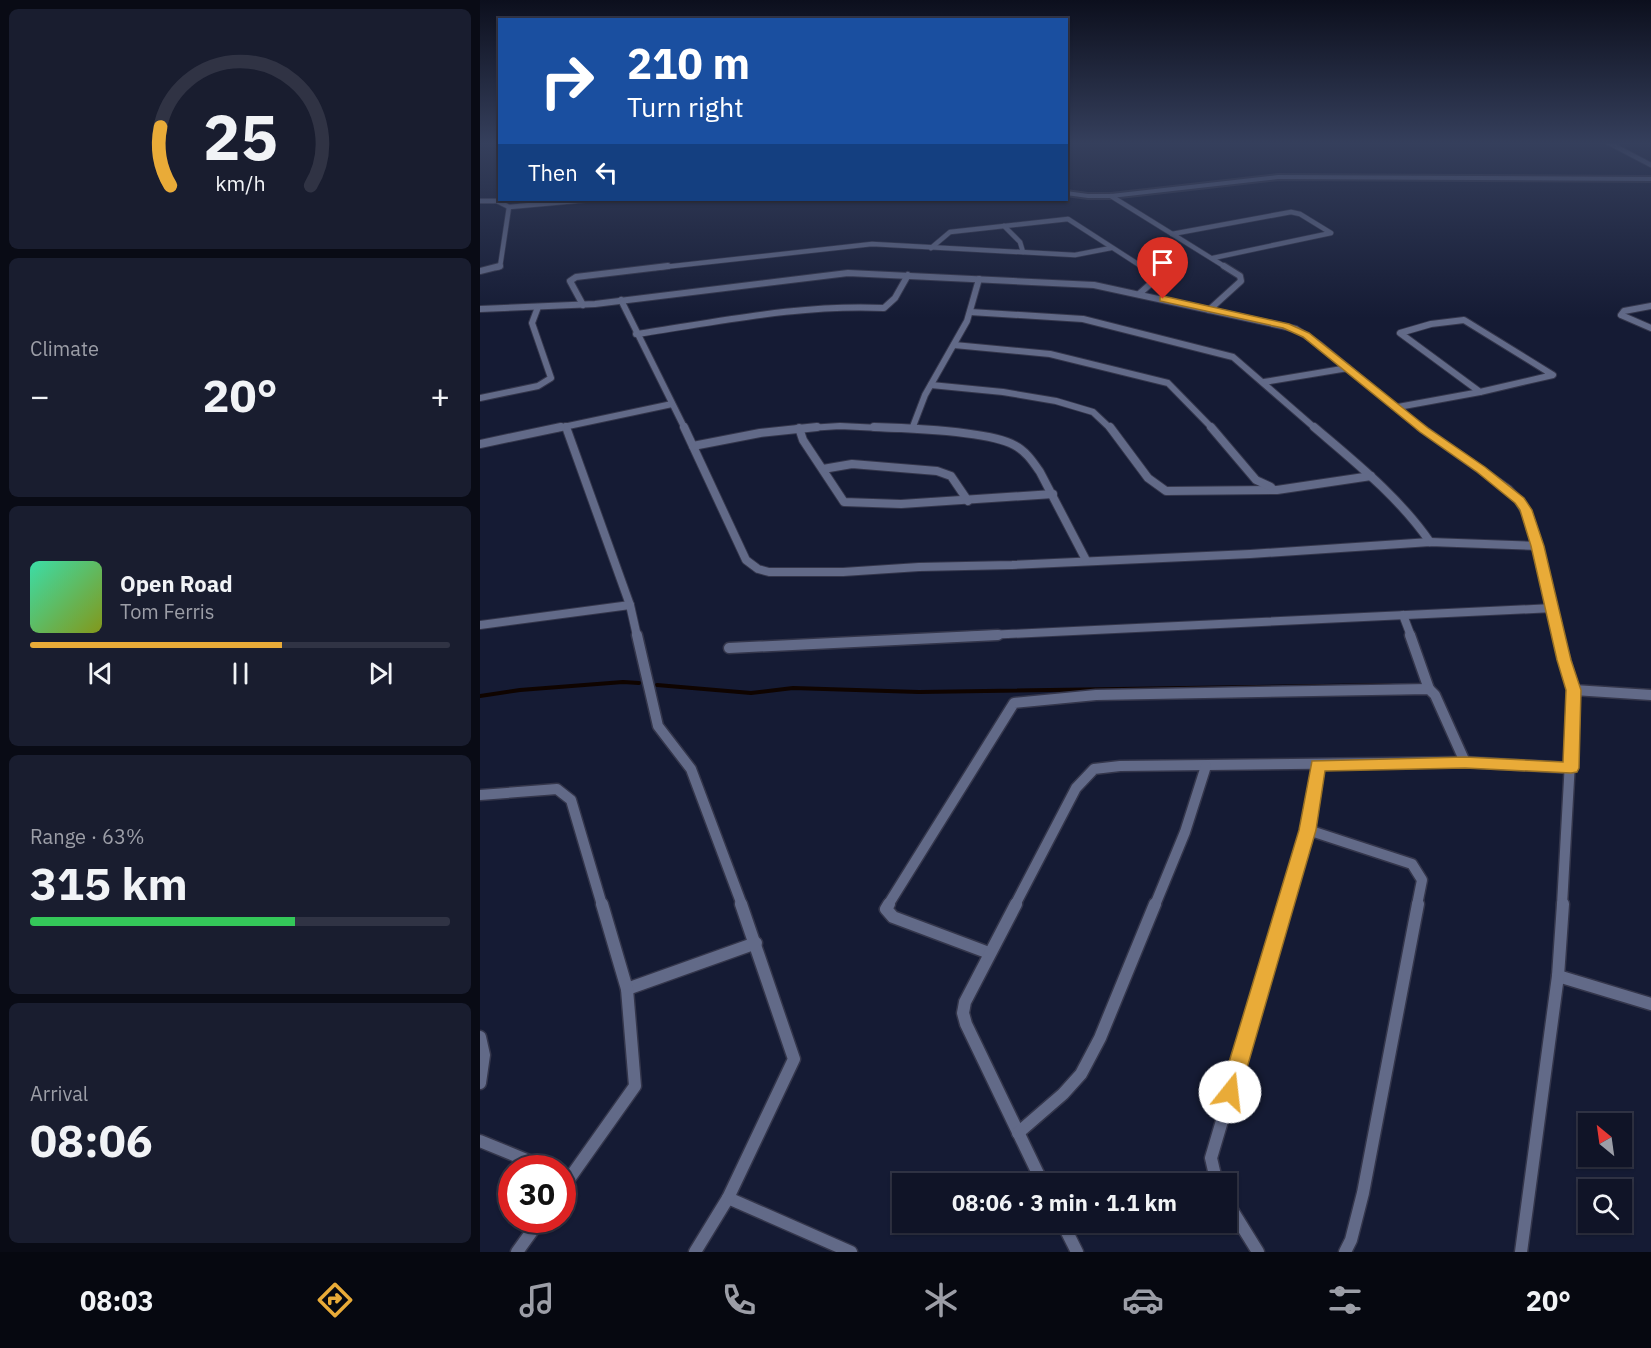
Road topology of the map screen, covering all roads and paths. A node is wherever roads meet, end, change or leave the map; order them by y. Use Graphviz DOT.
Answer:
graph roads {
  1 [pos="498,201"];
  2 [pos="570,201"];
  3 [pos="1120,201"];
  4 [pos="509,207"];
  5 [pos="1004,226"];
  6 [pos="1172,234"];
  7 [pos="931,248"];
  8 [pos="1111,248"];
  9 [pos="1023,252"];
  10 [pos="1213,258"];
  11 [pos="480,271"];
  12 [pos="908,275"];
  13 [pos="979,279"];
  14 [pos="1140,294"];
  15 [pos="621,300"];
  16 [pos="583,305"];
  17 [pos="1651,306"];
  18 [pos="538,307"];
  19 [pos="480,309"];
  20 [pos="1209,310"];
  21 [pos="970,312"];
  22 [pos="1651,328"];
  23 [pos="636,334"];
  24 [pos="954,345"];
  25 [pos="1348,368"];
  26 [pos="1264,382"];
  27 [pos="931,385"];
  28 [pos="1480,392"];
  29 [pos="480,398"];
  30 [pos="672,404"];
  31 [pos="1398,407"];
  32 [pos="566,426"];
  33 [pos="799,428"];
  34 [pos="912,429"];
  35 [pos="480,444"];
  36 [pos="693,446"];
  37 [pos="823,469"];
  38 [pos="1371,477"];
  39 [pos="1277,490"];
  40 [pos="1053,494"];
  41 [pos="968,501"];
  42 [pos="1430,542"];
  43 [pos="1538,546"];
  44 [pos="1086,560"];
  45 [pos="630,605"];
  46 [pos="1553,608"];
  47 [pos="1403,615"];
  48 [pos="480,625"];
  49 [pos="729,648"];
  50 [pos="1430,689"];
  51 [pos="1574,690"];
  52 [pos="1651,695"];
  53 [pos="1465,762"];
  54 [pos="1318,765"];
  55 [pos="1206,766"];
  56 [pos="1571,768"];
  57 [pos="480,795"];
  58 [pos="1308,830"];
  59 [pos="756,943"];
  60 [pos="989,953"];
  61 [pos="1558,976"];
  62 [pos="627,989"];
  63 [pos="1651,1004"];
  64 [pos="480,1036"];
  65 [pos="480,1083"];
  66 [pos="1018,1133"];
  67 [pos="480,1141"];
  68 [pos="514,1155"];
  69 [pos="576,1166"];
  70 [pos="1038,1173"];
  71 [pos="1214,1173"];
  72 [pos="728,1198"];
  73 [pos="1237,1218"];
  74 [pos="531,1233"];
  75 [pos="1068,1233"];
  76 [pos="517,1252"];
  77 [pos="695,1252"];
  78 [pos="851,1252"];
  79 [pos="1077,1252"];
  80 [pos="1258,1252"];
  81 [pos="1345,1252"];
  82 [pos="1521,1252"];
  1 -- 4 [label="street"];
  2 -- 4 [label="street"];
  3 -- 6 [label="street"];
  4 -- 11 [label="street"];
  5 -- 7 [label="street"];
  5 -- 8 [label="street"];
  5 -- 9 [label="street"];
  6 -- 10 [label="street"];
  6 -- 10 [label="street"];
  7 -- 9 [label="street"];
  7 -- 16 [label="street"];
  8 -- 9 [label="street"];
  8 -- 14 [label="street"];
  10 -- 20 [label="street"];
  12 -- 13 [label="street"];
  12 -- 15 [label="street"];
  12 -- 23 [label="street"];
  13 -- 14 [label="street"];
  13 -- 21 [label="street"];
  14 -- 20 [label="street"];
  15 -- 16 [label="street"];
  15 -- 23 [label="street"];
  16 -- 18 [label="street"];
  17 -- 22 [label="street"];
  18 -- 19 [label="street"];
  18 -- 29 [label="street"];
  20 -- 25 [label="street"];
  21 -- 24 [label="street"];
  21 -- 26 [label="street"];
  23 -- 30 [label="street"];
  24 -- 27 [label="street"];
  24 -- 39 [label="street"];
  25 -- 26 [label="street"];
  25 -- 31 [label="street"];
  26 -- 38 [label="street"];
  27 -- 34 [label="street"];
  27 -- 39 [label="street"];
  28 -- 28 [label="street"];
  28 -- 31 [label="street"];
  30 -- 32 [label="street"];
  30 -- 36 [label="street"];
  31 -- 43 [label="street"];
  32 -- 35 [label="street"];
  32 -- 45 [label="street"];
  33 -- 34 [label="street"];
  33 -- 36 [label="street"];
  33 -- 37 [label="street"];
  34 -- 40 [label="street"];
  36 -- 44 [label="street"];
  37 -- 41 [label="street"];
  37 -- 41 [label="street"];
  38 -- 39 [label="street"];
  38 -- 42 [label="street"];
  40 -- 41 [label="street"];
  40 -- 44 [label="street"];
  42 -- 43 [label="street"];
  42 -- 44 [label="street"];
  43 -- 46 [label="street"];
  45 -- 48 [label="street"];
  45 -- 59 [label="street"];
  46 -- 47 [label="street"];
  46 -- 51 [label="street"];
  47 -- 49 [label="street"];
  47 -- 50 [label="street"];
  50 -- 53 [label="street"];
  50 -- 60 [label="street"];
  51 -- 52 [label="street"];
  51 -- 56 [label="street"];
  53 -- 54 [label="street"];
  53 -- 56 [label="street"];
  54 -- 55 [label="street"];
  54 -- 58 [label="street"];
  55 -- 60 [label="street"];
  55 -- 66 [label="street"];
  56 -- 61 [label="street"];
  57 -- 62 [label="street"];
  58 -- 71 [label="street"];
  58 -- 81 [label="street"];
  59 -- 62 [label="street"];
  59 -- 72 [label="street"];
  60 -- 66 [label="street"];
  61 -- 63 [label="street"];
  61 -- 82 [label="street"];
  62 -- 69 [label="street"];
  64 -- 65 [label="street"];
  66 -- 70 [label="street"];
  67 -- 68 [label="street"];
  72 -- 77 [label="street"];
  72 -- 78 [label="street"];
  73 -- 80 [label="street"];
  74 -- 76 [label="street"];
  75 -- 79 [label="street"];
}
